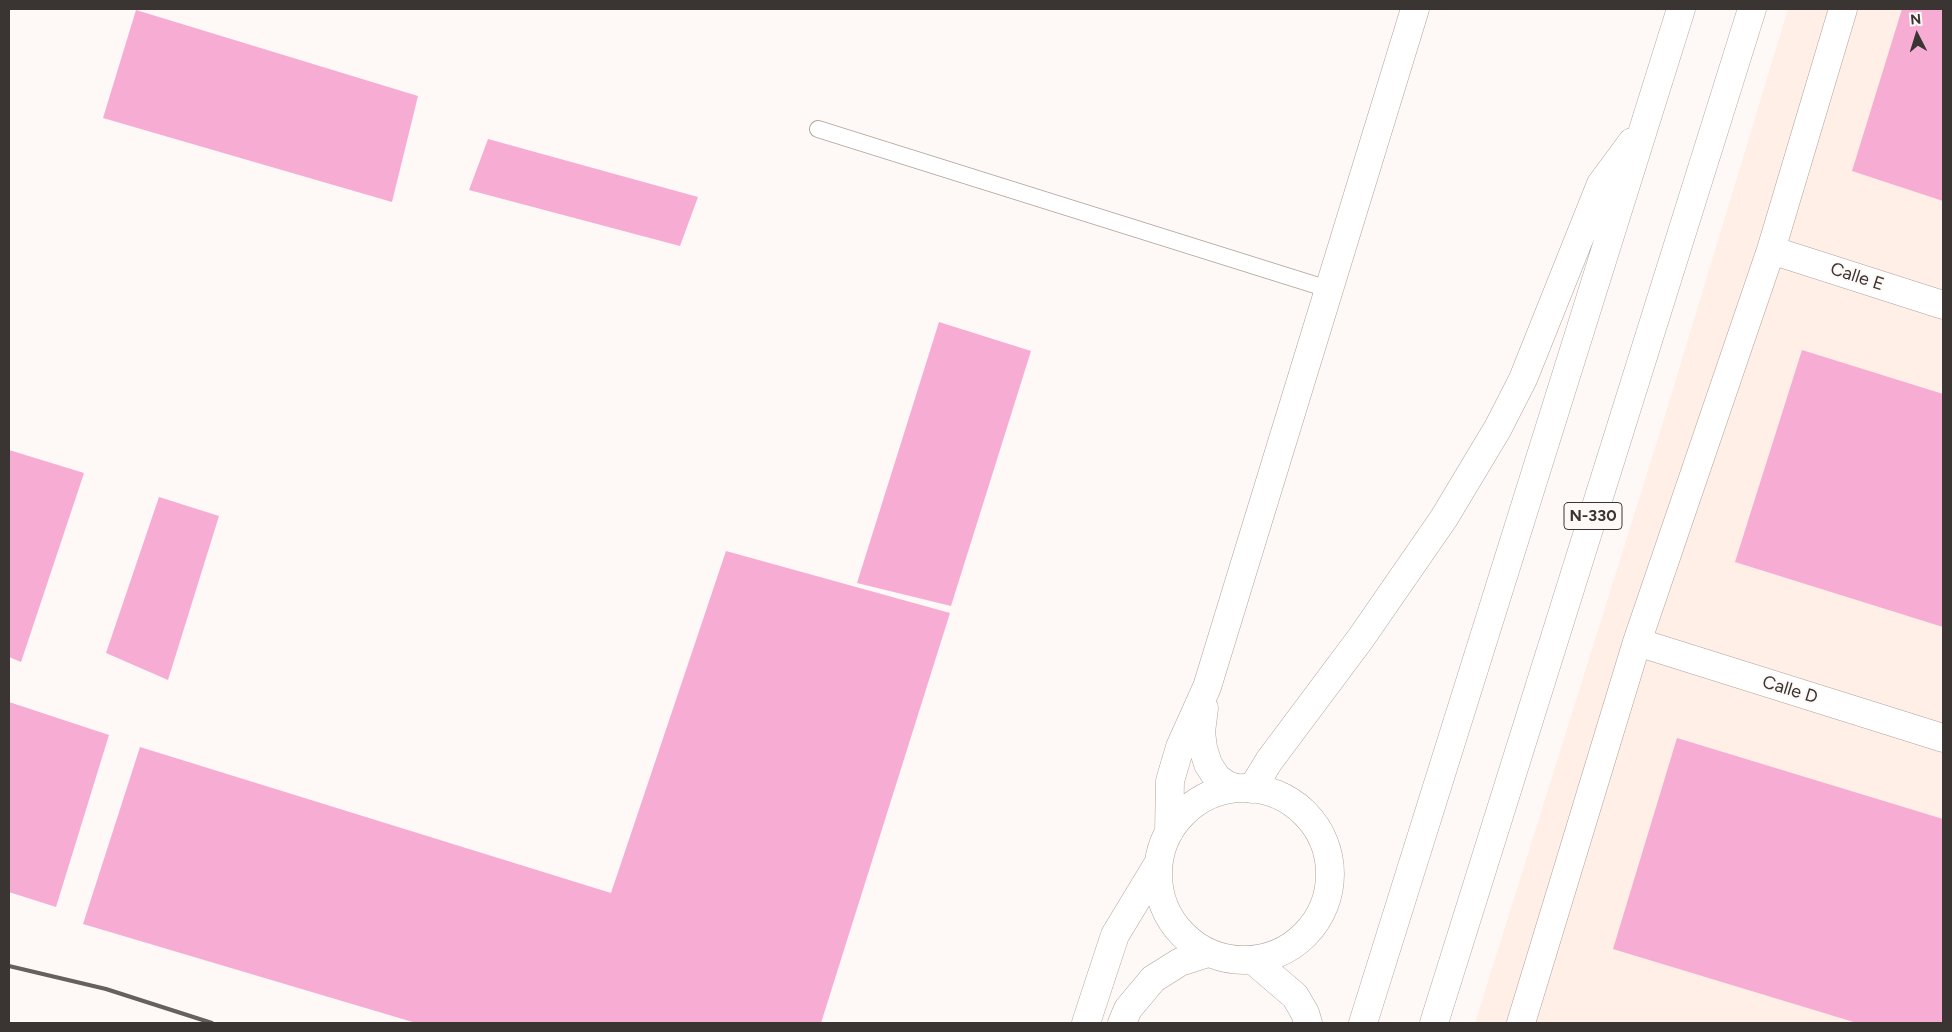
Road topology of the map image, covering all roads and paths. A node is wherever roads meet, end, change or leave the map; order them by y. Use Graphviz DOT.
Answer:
graph roads {
  1 [pos="1415,9"];
  2 [pos="1681,9"];
  3 [pos="1752,9"];
  4 [pos="1843,9"];
  5 [pos="1646,122"];
  6 [pos="818,129"];
  7 [pos="1771,250"];
  8 [pos="1328,289"];
  9 [pos="1943,304"];
  10 [pos="1637,642"];
  11 [pos="1207,686"];
  12 [pos="1943,738"];
  13 [pos="1244,788"];
  14 [pos="1169,832"];
  15 [pos="1158,864"];
  16 [pos="1208,953"];
  17 [pos="1253,960"];
  18 [pos="1086,1023"];
  19 [pos="1122,1023"];
  20 [pos="1308,1023"];
  21 [pos="1364,1023"];
  22 [pos="1434,1023"];
  23 [pos="1522,1023"];
  1 -- 8 [label="main road"];
  2 -- 5 [label="main road"];
  3 -- 22 [label="main road, N-330"];
  4 -- 7 [label="main road"];
  5 -- 13 [label="main road"];
  5 -- 21 [label="main road"];
  6 -- 8 [label="lane"];
  7 -- 9 [label="main road, Calle E"];
  7 -- 10 [label="main road"];
  8 -- 11 [label="main road"];
  10 -- 12 [label="main road, Calle D"];
  10 -- 23 [label="main road"];
  11 -- 13 [label="main road"];
  11 -- 14 [label="main road"];
  13 -- 14 [label="main road"];
  13 -- 17 [label="main road"];
  14 -- 15 [label="main road"];
  15 -- 16 [label="main road"];
  15 -- 18 [label="main road"];
  16 -- 17 [label="main road"];
  16 -- 19 [label="main road"];
  17 -- 20 [label="main road"];
}
